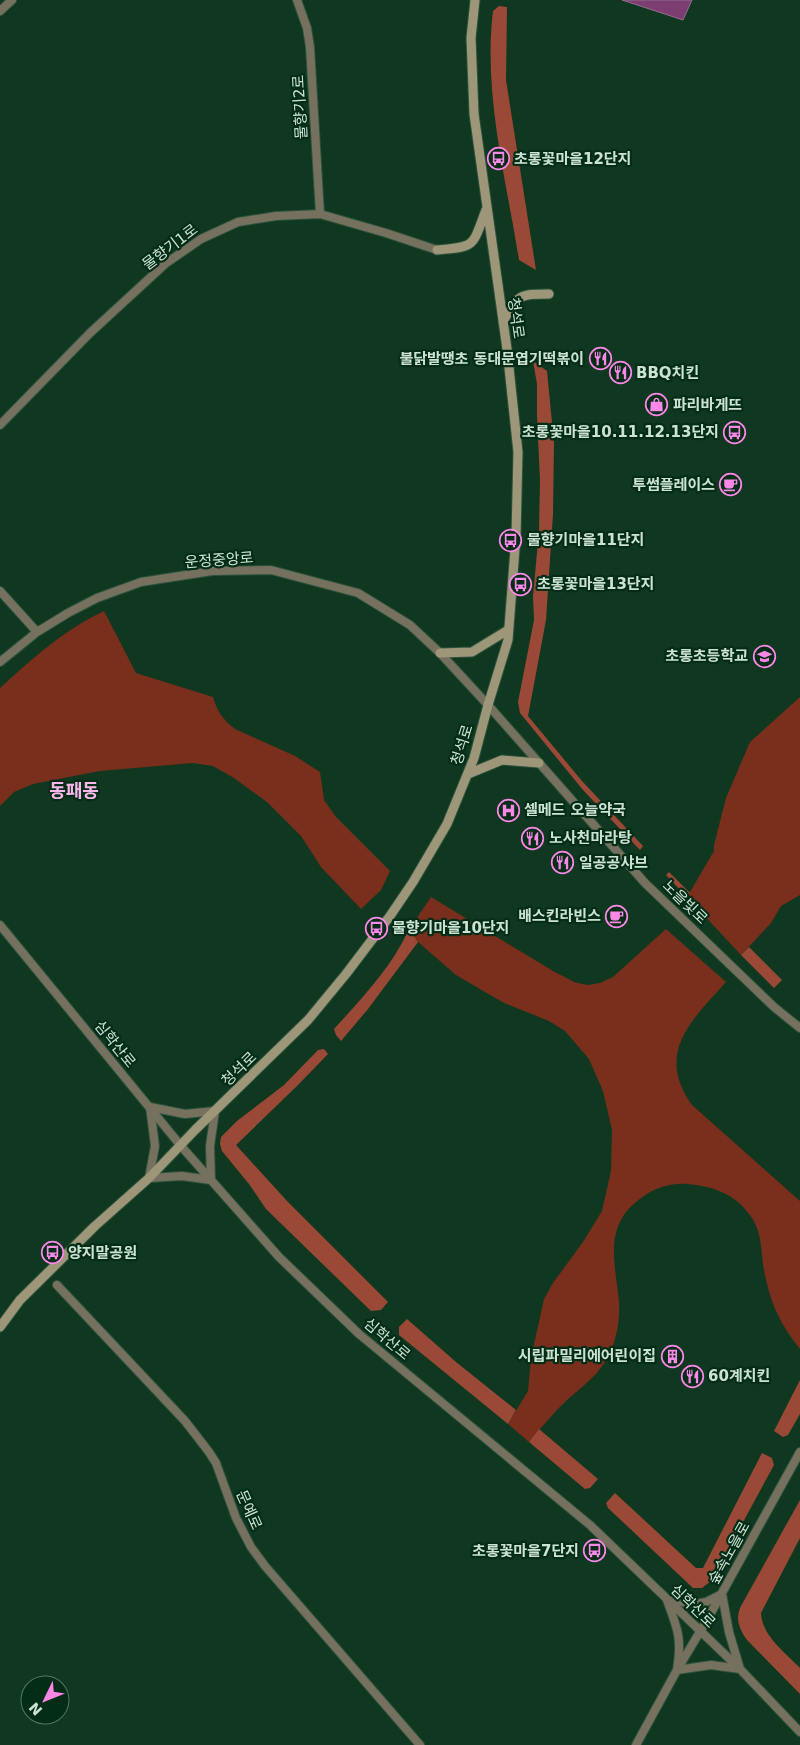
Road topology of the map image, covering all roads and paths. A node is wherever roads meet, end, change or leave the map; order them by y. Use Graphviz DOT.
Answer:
graph roads {
  1 [pos="12,0"];
  2 [pos="297,0"];
  3 [pos="475,0"];
  4 [pos="0,11"];
  5 [pos="486,210"];
  6 [pos="320,214"];
  7 [pos="437,250"];
  8 [pos="549,294"];
  9 [pos="503,322"];
  10 [pos="0,425"];
  11 [pos="0,591"];
  12 [pos="508,630"];
  13 [pos="37,632"];
  14 [pos="440,653"];
  15 [pos="0,662"];
  16 [pos="488,705"];
  17 [pos="539,763"];
  18 [pos="468,774"];
  19 [pos="0,925"];
  20 [pos="800,1028"];
  21 [pos="150,1107"];
  22 [pos="215,1111"];
  23 [pos="181,1146"];
  24 [pos="149,1178"];
  25 [pos="211,1180"];
  26 [pos="57,1285"];
  27 [pos="0,1327"];
  28 [pos="800,1452"];
  29 [pos="722,1594"];
  30 [pos="667,1600"];
  31 [pos="700,1632"];
  32 [pos="740,1669"];
  33 [pos="677,1670"];
  34 [pos="800,1732"];
  35 [pos="420,1745"];
  36 [pos="636,1745"];
  1 -- 4 [label="street"];
  2 -- 6 [label="street, 물향기2로"];
  3 -- 5 [label="main road, 청석로"];
  5 -- 7 [label="main road"];
  5 -- 9 [label="main road, 청석로"];
  6 -- 7 [label="street, 물향기1로"];
  6 -- 10 [label="street, 물향기1로"];
  8 -- 9 [label="main road"];
  9 -- 12 [label="main road, 청석로"];
  11 -- 13 [label="street"];
  12 -- 14 [label="main road"];
  12 -- 16 [label="main road, 청석로"];
  13 -- 14 [label="street, 운정중앙로"];
  13 -- 15 [label="street, 운정중앙로"];
  14 -- 16 [label="street, 노을빛로"];
  16 -- 17 [label="street, 노을빛로"];
  16 -- 18 [label="main road, 청석로"];
  17 -- 18 [label="main road"];
  17 -- 20 [label="street, 노을빛로"];
  18 -- 22 [label="main road, 청석로"];
  19 -- 21 [label="street, 심학산로"];
  21 -- 22 [label="street"];
  21 -- 23 [label="street, 심학산로"];
  21 -- 24 [label="street"];
  22 -- 23 [label="main road, 청석로"];
  22 -- 25 [label="street"];
  23 -- 24 [label="main road, 청석로"];
  23 -- 25 [label="street, 심학산로"];
  24 -- 25 [label="street"];
  24 -- 27 [label="main road, 청석로"];
  25 -- 30 [label="street, 심학산로"];
  26 -- 35 [label="street, 문예로"];
  28 -- 29 [label="street, 숲속노을로"];
  29 -- 30 [label="street"];
  29 -- 31 [label="street, 숲속노을로"];
  29 -- 32 [label="street"];
  30 -- 31 [label="street, 심학산로"];
  30 -- 33 [label="street"];
  31 -- 32 [label="street, 심학산로"];
  31 -- 33 [label="street, 숲속노을로"];
  32 -- 33 [label="street"];
  32 -- 34 [label="street, 심학산로"];
  33 -- 36 [label="street, 숲속노을로"];
}
